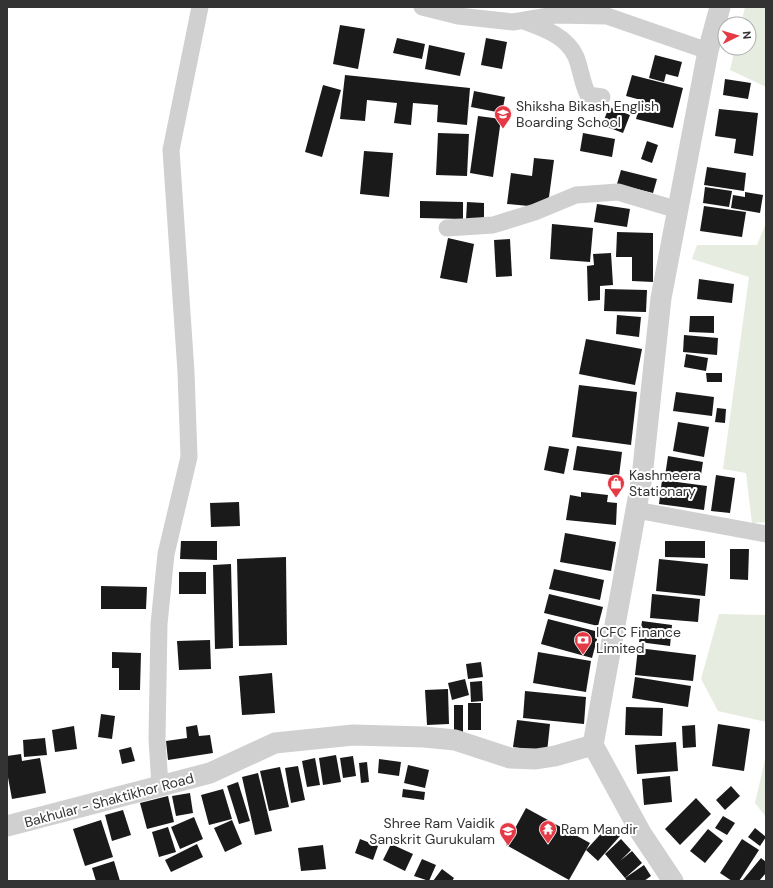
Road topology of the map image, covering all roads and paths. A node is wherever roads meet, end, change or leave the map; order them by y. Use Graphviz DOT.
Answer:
graph roads {
  1 [pos="200,7"];
  2 [pos="422,7"];
  3 [pos="720,7"];
  4 [pos="522,20"];
  5 [pos="708,51"];
  6 [pos="602,97"];
  7 [pos="678,210"];
  8 [pos="447,228"];
  9 [pos="636,510"];
  10 [pos="766,534"];
  11 [pos="593,745"];
  12 [pos="160,786"];
  13 [pos="7,826"];
  14 [pos="673,881"];
  1 -- 12 [label="street"];
  2 -- 4 [label="street"];
  3 -- 5 [label="street"];
  4 -- 5 [label="street"];
  4 -- 6 [label="street"];
  5 -- 7 [label="street"];
  7 -- 8 [label="street"];
  7 -- 9 [label="street"];
  9 -- 10 [label="street"];
  9 -- 11 [label="street"];
  11 -- 12 [label="street, Bakhular - Shaktikhor Road"];
  11 -- 14 [label="street"];
  12 -- 13 [label="street, Bakhular - Shaktikhor Road"];
}
